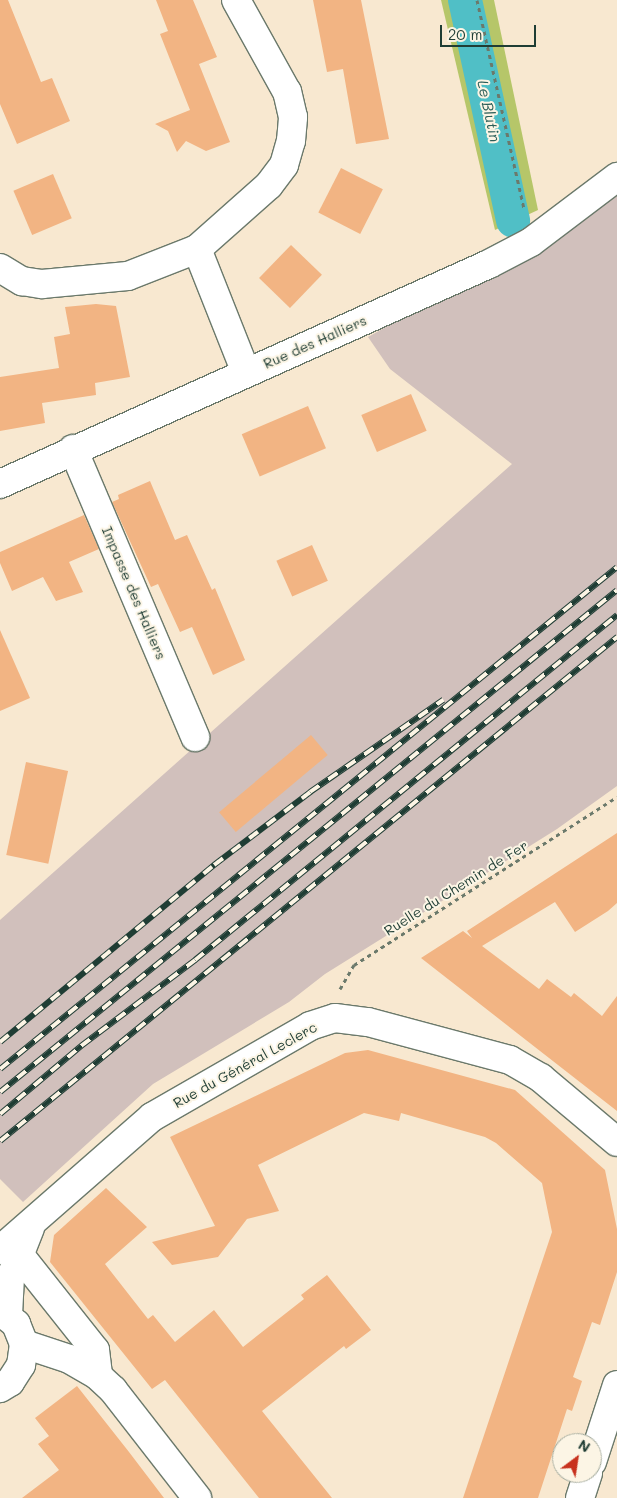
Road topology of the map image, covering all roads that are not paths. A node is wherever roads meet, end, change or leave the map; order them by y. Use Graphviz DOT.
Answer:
graph roads {
  1 [pos="236,0"];
  2 [pos="614,186"];
  3 [pos="198,249"];
  4 [pos="0,268"];
  5 [pos="246,373"];
  6 [pos="73,449"];
  7 [pos="0,484"];
  8 [pos="195,737"];
  9 [pos="617,1142"];
  10 [pos="9,1251"];
  11 [pos="4,1313"];
  12 [pos="24,1344"];
  13 [pos="98,1376"];
  14 [pos="617,1385"];
  15 [pos="0,1388"];
  16 [pos="601,1433"];
  17 [pos="585,1483"];
  18 [pos="197,1498"];
  19 [pos="580,1498"];
  1 -- 3 [label="main road"];
  2 -- 5 [label="main road, Rue des Halliers"];
  3 -- 4 [label="main road"];
  3 -- 5 [label="main road"];
  5 -- 6 [label="main road, Rue des Halliers"];
  6 -- 7 [label="main road, Rue des Halliers"];
  6 -- 8 [label="main road, Impasse des Halliers"];
  9 -- 10 [label="main road, Rue du Général Leclerc"];
  10 -- 11 [label="main road, Rue du Général Leclerc"];
  10 -- 13 [label="main road"];
  11 -- 12 [label="main road"];
  12 -- 13 [label="main road"];
  12 -- 15 [label="main road"];
  13 -- 18 [label="main road"];
  14 -- 16 [label="main road"];
  17 -- 19 [label="main road"];
}
